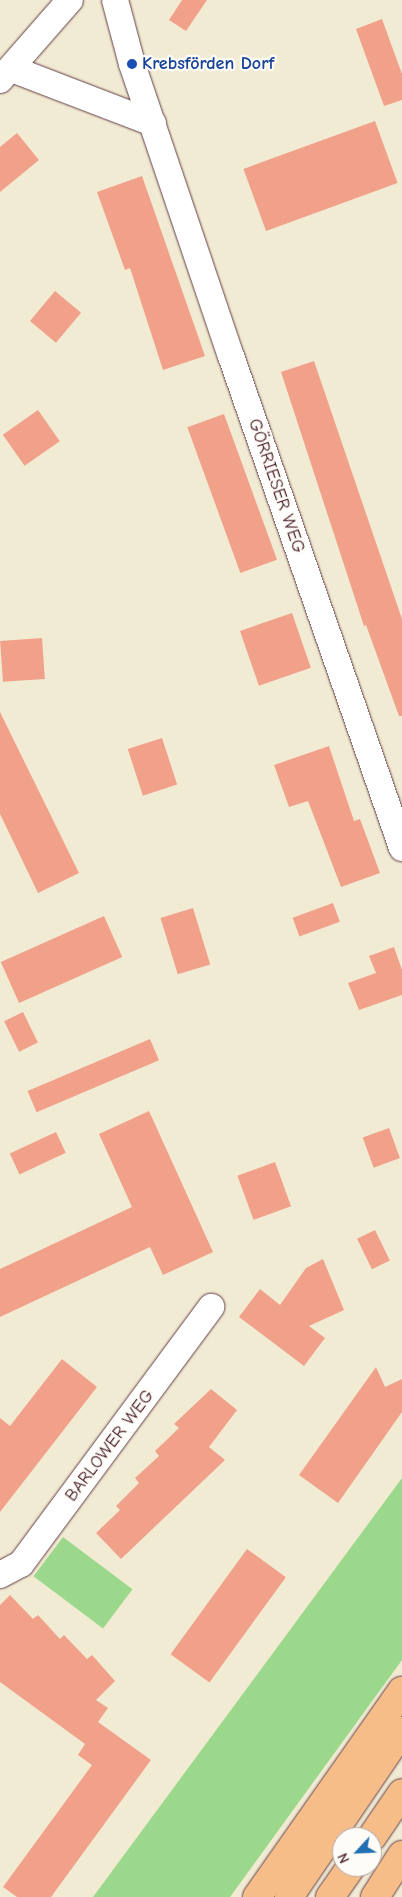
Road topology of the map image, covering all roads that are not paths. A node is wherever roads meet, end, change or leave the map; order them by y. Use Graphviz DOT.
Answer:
graph roads {
  1 [pos="70,0"];
  2 [pos="115,0"];
  3 [pos="6,75"];
  4 [pos="153,123"];
  5 [pos="402,848"];
  6 [pos="211,1307"];
  7 [pos="0,1575"];
  8 [pos="402,1691"];
  9 [pos="402,1731"];
  10 [pos="402,1793"];
  11 [pos="379,1827"];
  12 [pos="402,1855"];
  13 [pos="344,1877"];
  14 [pos="258,1897"];
  15 [pos="289,1897"];
  16 [pos="330,1897"];
  17 [pos="374,1897"];
  1 -- 3 [label="street"];
  2 -- 4 [label="street, GÖRRIESER WEG"];
  3 -- 4 [label="street"];
  4 -- 5 [label="street, GÖRRIESER WEG"];
  6 -- 7 [label="street, BARLOWER WEG"];
  8 -- 14 [label="highway"];
  9 -- 15 [label="highway"];
  10 -- 11 [label="highway"];
  12 -- 17 [label="highway"];
  13 -- 16 [label="highway"];
}
